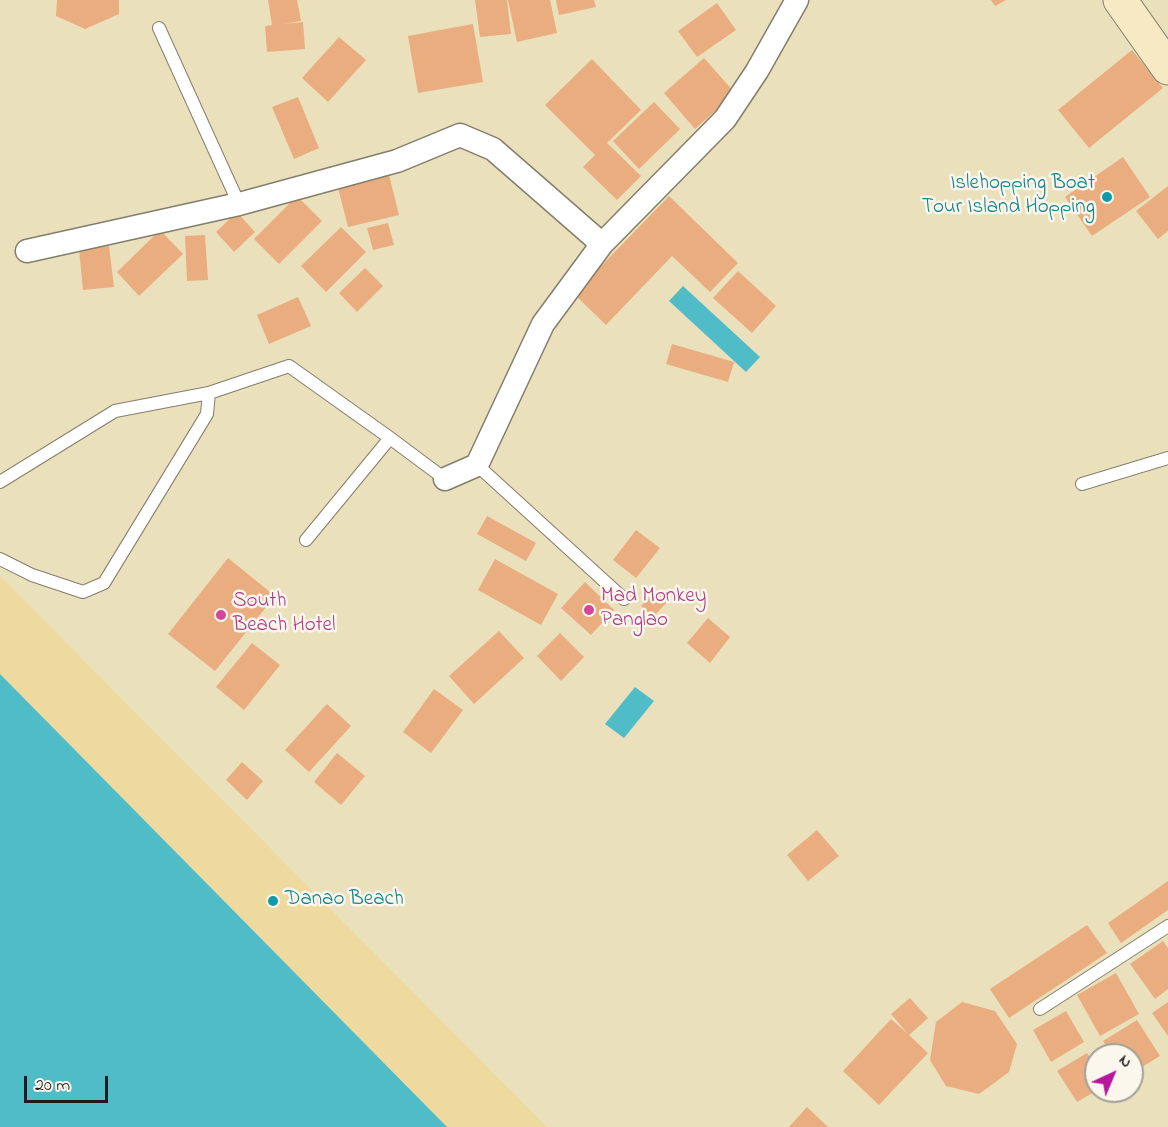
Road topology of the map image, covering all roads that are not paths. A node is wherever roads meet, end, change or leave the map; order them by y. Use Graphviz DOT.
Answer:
graph roads {
  1 [pos="797,0"];
  2 [pos="1120,0"];
  3 [pos="159,28"];
  4 [pos="1158,38"];
  5 [pos="1168,68"];
  6 [pos="239,204"];
  7 [pos="602,244"];
  8 [pos="27,251"];
  9 [pos="209,393"];
  10 [pos="390,438"];
  11 [pos="1168,459"];
  12 [pos="477,465"];
  13 [pos="445,479"];
  14 [pos="0,483"];
  15 [pos="1082,484"];
  16 [pos="306,540"];
  17 [pos="0,559"];
  18 [pos="624,599"];
  19 [pos="1168,926"];
  20 [pos="1040,1009"];
  1 -- 7 [label="street"];
  2 -- 4 [label="street"];
  3 -- 6 [label="lane"];
  4 -- 5 [label="street"];
  6 -- 7 [label="street"];
  6 -- 8 [label="street"];
  7 -- 12 [label="street"];
  9 -- 10 [label="lane"];
  9 -- 14 [label="lane"];
  9 -- 17 [label="lane"];
  10 -- 13 [label="lane"];
  10 -- 16 [label="lane"];
  11 -- 15 [label="lane"];
  12 -- 13 [label="street"];
  12 -- 18 [label="lane"];
  19 -- 20 [label="lane"];
}
